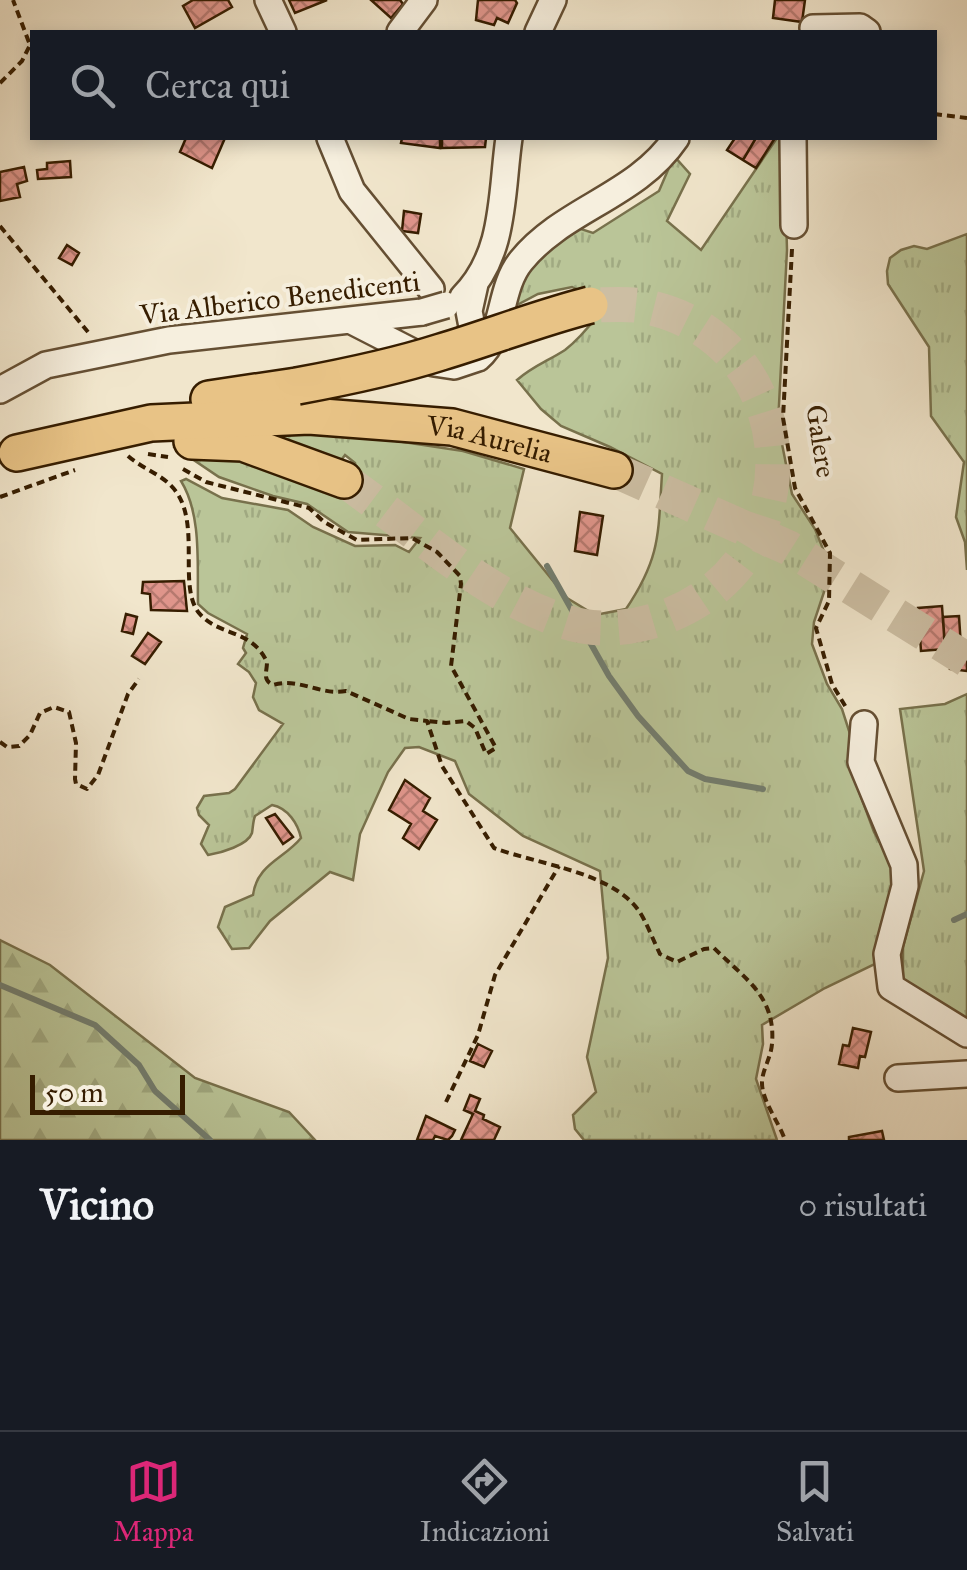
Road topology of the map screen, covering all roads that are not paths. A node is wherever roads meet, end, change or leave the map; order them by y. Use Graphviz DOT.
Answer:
graph roads {
  1 [pos="268,0"];
  2 [pos="424,0"];
  3 [pos="553,0"];
  4 [pos="813,28"];
  5 [pos="282,30"];
  6 [pos="402,30"];
  7 [pos="539,30"];
  8 [pos="864,30"];
  9 [pos="331,140"];
  10 [pos="509,140"];
  11 [pos="674,140"];
  12 [pos="793,140"];
  13 [pos="794,224"];
  14 [pos="474,284"];
  15 [pos="433,302"];
  16 [pos="590,306"];
  17 [pos="352,321"];
  18 [pos="478,358"];
  19 [pos="0,390"];
  20 [pos="8,456"];
  21 [pos="614,470"];
  22 [pos="344,480"];
  23 [pos="864,724"];
  24 [pos="967,1034"];
  25 [pos="967,1074"];
  26 [pos="898,1078"];
  1 -- 5 [label="street"];
  2 -- 6 [label="street"];
  3 -- 7 [label="street"];
  4 -- 8 [label="street"];
  9 -- 15 [label="street"];
  10 -- 14 [label="street, Via Alberico Benedicenti"];
  11 -- 18 [label="street"];
  12 -- 13 [label="street"];
  14 -- 15 [label="street, Via Alberico Benedicenti"];
  14 -- 18 [label="street"];
  15 -- 17 [label="street, Via Alberico Benedicenti"];
  16 -- 20 [label="highway, bridge"];
  17 -- 18 [label="street"];
  17 -- 19 [label="street, Via Alberico Benedicenti"];
  20 -- 21 [label="highway, Via Aurelia"];
  20 -- 22 [label="highway"];
  23 -- 24 [label="street"];
  25 -- 26 [label="street"];
}
